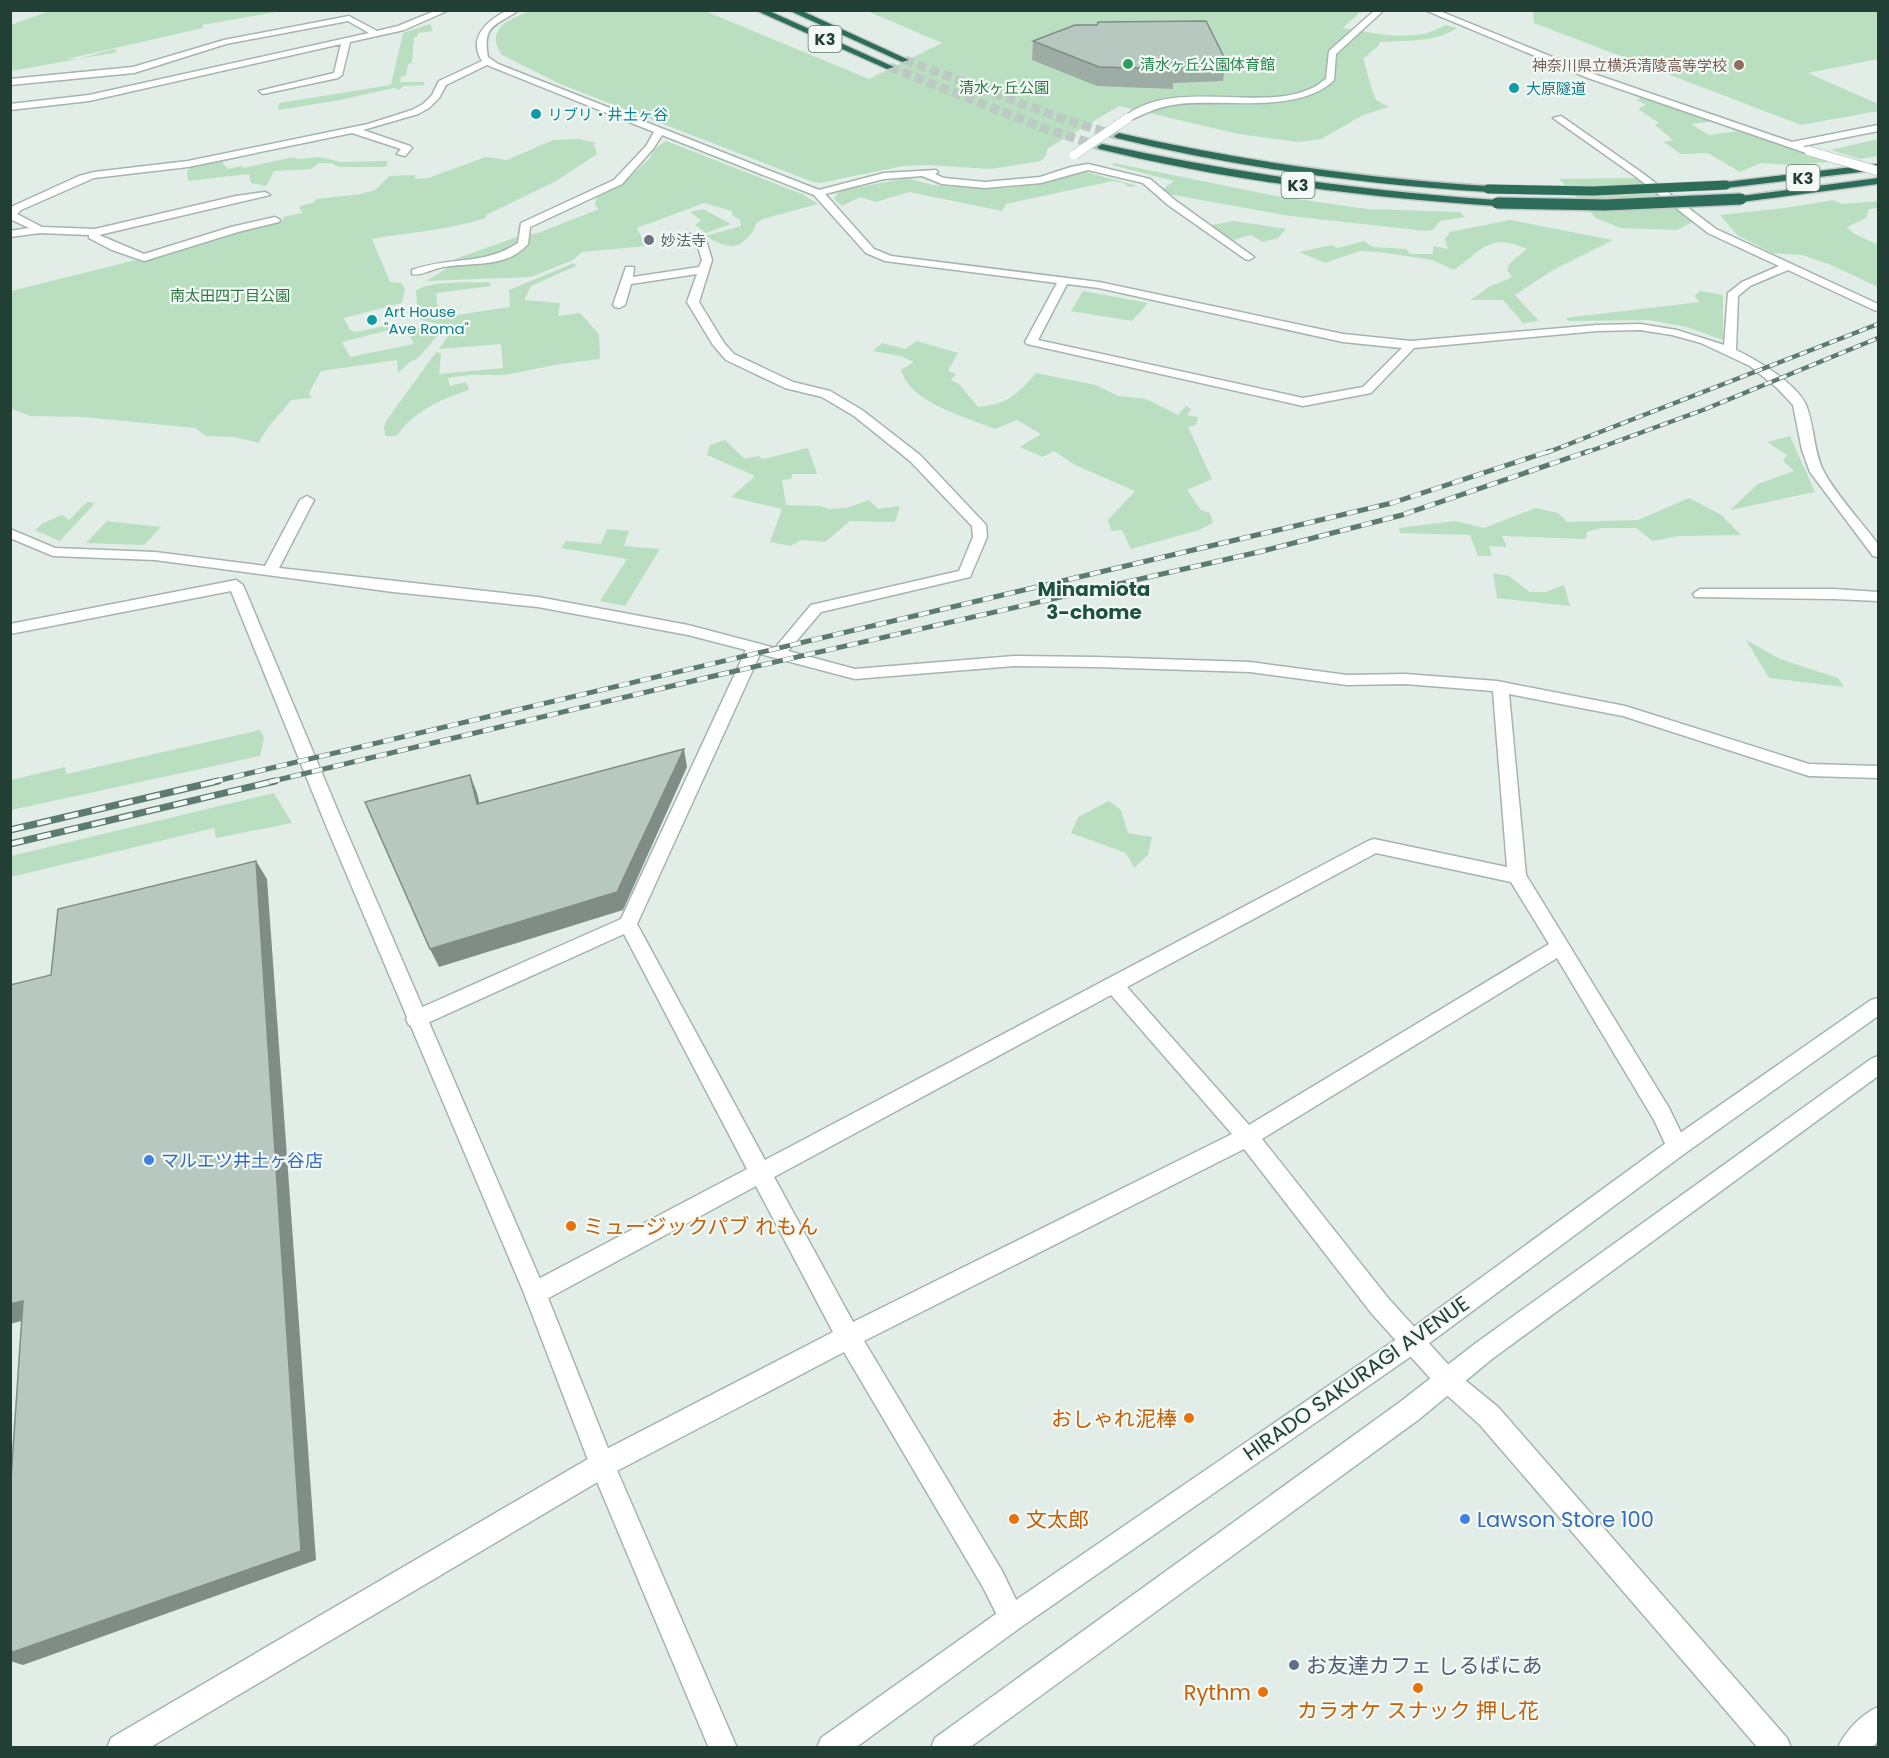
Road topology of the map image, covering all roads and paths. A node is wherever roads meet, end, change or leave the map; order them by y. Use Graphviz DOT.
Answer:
graph roads {
  1 [pos="446,10"];
  2 [pos="515,10"];
  3 [pos="759,10"];
  4 [pos="792,10"];
  5 [pos="1380,10"];
  6 [pos="1429,10"];
  7 [pos="376,34"];
  8 [pos="346,40"];
  9 [pos="905,60"];
  10 [pos="488,61"];
  11 [pos="890,68"];
  12 [pos="10,82"];
  13 [pos="263,91"];
  14 [pos="10,107"];
  15 [pos="1558,118"];
  16 [pos="1878,128"];
  17 [pos="351,130"];
  18 [pos="658,131"];
  19 [pos="1119,136"];
  20 [pos="1792,145"];
  21 [pos="1102,147"];
  22 [pos="402,154"];
  23 [pos="1878,169"];
  24 [pos="922,172"];
  25 [pos="1878,181"];
  26 [pos="818,193"];
  27 [pos="265,195"];
  28 [pos="275,220"];
  29 [pos="40,230"];
  30 [pos="96,232"];
  31 [pos="10,234"];
  32 [pos="690,237"];
  33 [pos="1249,257"];
  34 [pos="1789,267"];
  35 [pos="630,269"];
  36 [pos="703,270"];
  37 [pos="416,272"];
  38 [pos="1064,280"];
  39 [pos="626,281"];
  40 [pos="619,305"];
  41 [pos="1878,308"];
  42 [pos="1411,345"];
  43 [pos="1730,351"];
  44 [pos="307,500"];
  45 [pos="10,533"];
  46 [pos="1878,553"];
  47 [pos="263,570"];
  48 [pos="236,585"];
  49 [pos="1700,594"];
  50 [pos="1878,597"];
  51 [pos="10,629"];
  52 [pos="755,648"];
  53 [pos="778,654"];
  54 [pos="1501,687"];
  55 [pos="1878,772"];
  56 [pos="1517,876"];
  57 [pos="628,924"];
  58 [pos="1560,947"];
  59 [pos="1113,984"];
  60 [pos="1878,1006"];
  61 [pos="416,1018"];
  62 [pos="1878,1065"];
  63 [pos="1247,1137"];
  64 [pos="1677,1147"];
  65 [pos="759,1173"];
  66 [pos="535,1293"];
  67 [pos="848,1336"];
  68 [pos="1412,1342"];
  69 [pos="1447,1380"];
  70 [pos="603,1465"];
  71 [pos="1012,1618"];
  72 [pos="1878,1721"];
  73 [pos="121,1748"];
  74 [pos="723,1748"];
  75 [pos="831,1748"];
  76 [pos="945,1748"];
  77 [pos="1777,1748"];
  78 [pos="1852,1748"];
  1 -- 7 [label="street"];
  2 -- 10 [label="street"];
  3 -- 11 [label="highway, K3"];
  4 -- 9 [label="highway, K3"];
  5 -- 24 [label="street, bridge"];
  6 -- 20 [label="street"];
  7 -- 8 [label="street"];
  7 -- 12 [label="street"];
  8 -- 13 [label="street"];
  8 -- 14 [label="street"];
  10 -- 17 [label="street"];
  10 -- 18 [label="street"];
  15 -- 34 [label="street"];
  16 -- 20 [label="street"];
  17 -- 22 [label="street"];
  17 -- 29 [label="street"];
  18 -- 26 [label="street"];
  18 -- 37 [label="street"];
  19 -- 23 [label="highway, K3, bridge"];
  20 -- 23 [label="street, bridge"];
  21 -- 25 [label="highway, K3, bridge"];
  24 -- 26 [label="street"];
  24 -- 33 [label="street"];
  26 -- 38 [label="street"];
  27 -- 30 [label="street"];
  28 -- 30 [label="street"];
  29 -- 30 [label="street"];
  29 -- 31 [label="street"];
  32 -- 36 [label="street"];
  34 -- 41 [label="street"];
  34 -- 43 [label="street"];
  35 -- 39 [label="street"];
  36 -- 39 [label="street"];
  36 -- 53 [label="street"];
  38 -- 42 [label="street"];
  38 -- 42 [label="street"];
  39 -- 40 [label="street"];
  42 -- 43 [label="street"];
  43 -- 46 [label="street"];
  44 -- 47 [label="street"];
  45 -- 47 [label="street"];
  47 -- 48 [label="street"];
  47 -- 52 [label="street"];
  48 -- 51 [label="street"];
  48 -- 61 [label="street"];
  49 -- 50 [label="street"];
  52 -- 53 [label="street"];
  52 -- 57 [label="street"];
  53 -- 54 [label="street"];
  54 -- 55 [label="street"];
  54 -- 56 [label="street"];
  56 -- 58 [label="street"];
  56 -- 59 [label="street"];
  57 -- 61 [label="street"];
  57 -- 65 [label="street"];
  58 -- 63 [label="street"];
  58 -- 64 [label="street"];
  59 -- 63 [label="street"];
  59 -- 65 [label="street"];
  60 -- 64 [label="street, HIRADO SAKURAGI AVENUE"];
  61 -- 66 [label="street"];
  62 -- 69 [label="street"];
  63 -- 67 [label="street"];
  63 -- 68 [label="street"];
  64 -- 68 [label="street, HIRADO SAKURAGI AVENUE"];
  65 -- 66 [label="street"];
  65 -- 67 [label="street"];
  66 -- 70 [label="street"];
  67 -- 70 [label="street"];
  67 -- 71 [label="street"];
  68 -- 69 [label="street"];
  68 -- 71 [label="street, HIRADO SAKURAGI AVENUE"];
  69 -- 76 [label="street"];
  69 -- 77 [label="street"];
  70 -- 73 [label="street"];
  70 -- 74 [label="street"];
  71 -- 75 [label="street, HIRADO SAKURAGI AVENUE"];
  72 -- 78 [label="street"];
}
